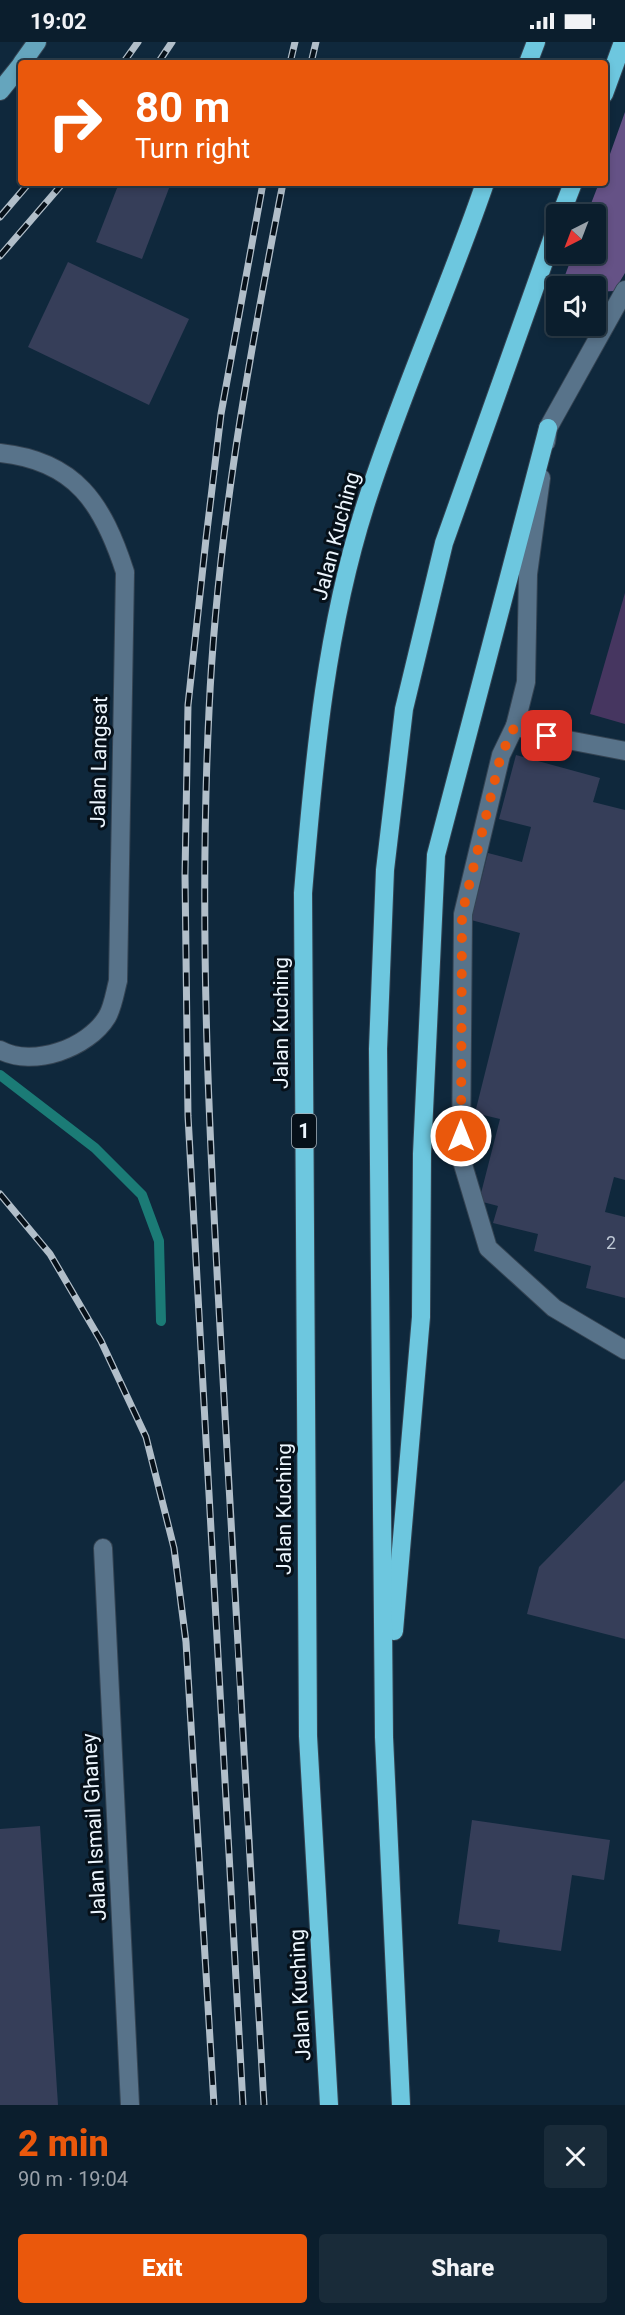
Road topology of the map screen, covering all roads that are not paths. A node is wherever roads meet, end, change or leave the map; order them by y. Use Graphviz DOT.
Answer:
graph roads {
  1 [pos="37,42"];
  2 [pos="536,42"];
  3 [pos="623,42"];
  4 [pos="25,60"];
  5 [pos="529,60"];
  6 [pos="18,69"];
  7 [pos="608,83"];
  8 [pos="0,91"];
  9 [pos="484,186"];
  10 [pos="572,186"];
  11 [pos="565,204"];
  12 [pos="546,256"];
  13 [pos="625,290"];
  14 [pos="548,428"];
  15 [pos="0,453"];
  16 [pos="515,726"];
  17 [pos="625,751"];
  18 [pos="0,1050"];
  19 [pos="625,1350"];
  20 [pos="104,1548"];
  21 [pos="384,1737"];
  22 [pos="129,2105"];
  23 [pos="329,2105"];
  24 [pos="401,2105"];
  1 -- 4 [label="main road"];
  2 -- 5 [label="highway"];
  3 -- 7 [label="highway"];
  6 -- 8 [label="main road"];
  9 -- 23 [label="highway, Jalan Kuching / 1"];
  10 -- 11 [label="highway"];
  12 -- 21 [label="highway"];
  13 -- 14 [label="street"];
  14 -- 16 [label="street"];
  14 -- 21 [label="highway"];
  15 -- 18 [label="street, Jalan Langsat"];
  16 -- 17 [label="street"];
  16 -- 19 [label="street"];
  20 -- 22 [label="street, Jalan Ismail Ghaney"];
  21 -- 24 [label="highway"];
}
